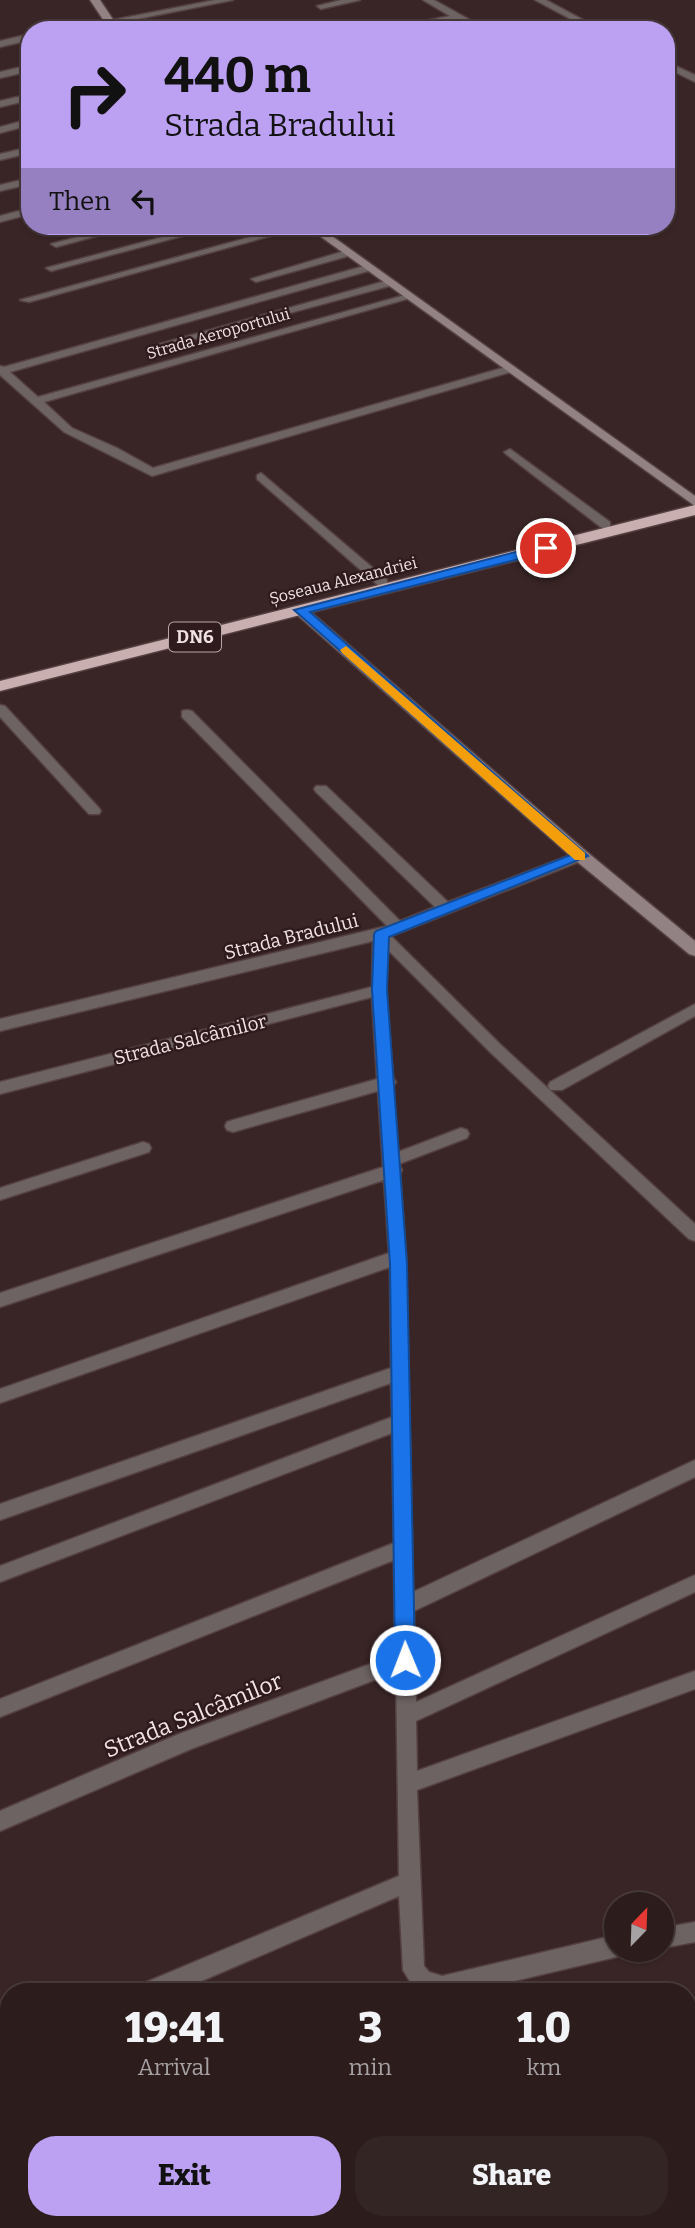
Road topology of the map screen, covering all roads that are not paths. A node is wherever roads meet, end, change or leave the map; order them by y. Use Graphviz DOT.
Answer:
graph roads {
  1 [pos="95,0"];
  2 [pos="229,0"];
  3 [pos="356,0"];
  4 [pos="427,0"];
  5 [pos="539,0"];
  6 [pos="321,6"];
  7 [pos="459,17"];
  8 [pos="109,21"];
  9 [pos="134,21"];
  10 [pos="436,21"];
  11 [pos="467,21"];
  12 [pos="580,21"];
  13 [pos="21,39"];
  14 [pos="0,44"];
  15 [pos="675,69"];
  16 [pos="21,70"];
  17 [pos="0,75"];
  18 [pos="695,79"];
  19 [pos="21,99"];
  20 [pos="0,104"];
  21 [pos="21,124"];
  22 [pos="0,130"];
  23 [pos="21,152"];
  24 [pos="0,157"];
  25 [pos="21,183"];
  26 [pos="0,188"];
  27 [pos="21,213"];
  28 [pos="0,219"];
  29 [pos="92,235"];
  30 [pos="180,235"];
  31 [pos="268,235"];
  32 [pos="323,235"];
  33 [pos="56,244"];
  34 [pos="348,253"];
  35 [pos="51,268"];
  36 [pos="368,268"];
  37 [pos="256,279"];
  38 [pos="389,283"];
  39 [pos="409,297"];
  40 [pos="25,300"];
  41 [pos="161,345"];
  42 [pos="510,369"];
  43 [pos="1,370"];
  44 [pos="35,401"];
  45 [pos="510,452"];
  46 [pos="261,477"];
  47 [pos="695,502"];
  48 [pos="695,510"];
  49 [pos="606,525"];
  50 [pos="383,583"];
  51 [pos="300,610"];
  52 [pos="0,677"];
  53 [pos="0,686"];
  54 [pos="0,709"];
  55 [pos="187,714"];
  56 [pos="321,789"];
  57 [pos="94,811"];
  58 [pos="581,856"];
  59 [pos="446,909"];
  60 [pos="390,931"];
  61 [pos="695,949"];
  62 [pos="379,990"];
  63 [pos="695,1009"];
  64 [pos="0,1025"];
  65 [pos="387,1082"];
  66 [pos="556,1086"];
  67 [pos="0,1087"];
  68 [pos="233,1126"];
  69 [pos="461,1134"];
  70 [pos="143,1148"];
  71 [pos="394,1165"];
  72 [pos="0,1194"];
  73 [pos="695,1234"];
  74 [pos="398,1256"];
  75 [pos="0,1300"];
  76 [pos="399,1373"];
  77 [pos="0,1396"];
  78 [pos="400,1422"];
  79 [pos="695,1468"];
  80 [pos="0,1512"];
  81 [pos="402,1548"];
  82 [pos="0,1574"];
  83 [pos="695,1583"];
  84 [pos="404,1606"];
  85 [pos="405,1660"];
  86 [pos="695,1679"];
  87 [pos="0,1708"];
  88 [pos="406,1716"];
  89 [pos="408,1784"];
  90 [pos="0,1821"];
  91 [pos="409,1882"];
  92 [pos="695,1932"];
  93 [pos="674,1936"];
  94 [pos="604,1949"];
  95 [pos="171,1983"];
  96 [pos="425,1983"];
  97 [pos="441,1983"];
  1 -- 8 [label="street"];
  2 -- 9 [label="street"];
  3 -- 6 [label="street"];
  4 -- 7 [label="street"];
  5 -- 12 [label="street"];
  7 -- 10 [label="street"];
  7 -- 11 [label="street"];
  13 -- 14 [label="street"];
  15 -- 18 [label="street"];
  16 -- 17 [label="street"];
  19 -- 20 [label="street"];
  21 -- 22 [label="street"];
  23 -- 24 [label="street"];
  25 -- 26 [label="street"];
  27 -- 28 [label="street"];
  29 -- 33 [label="street"];
  30 -- 35 [label="street"];
  31 -- 40 [label="street"];
  32 -- 34 [label="street"];
  34 -- 36 [label="street"];
  34 -- 37 [label="street"];
  36 -- 38 [label="street"];
  36 -- 43 [label="street"];
  38 -- 39 [label="street"];
  38 -- 41 [label="street"];
  39 -- 42 [label="street"];
  39 -- 44 [label="street, Strada Aeroportului"];
  42 -- 44 [label="street"];
  42 -- 47 [label="street"];
  43 -- 44 [label="street"];
  45 -- 49 [label="street"];
  46 -- 50 [label="street"];
  47 -- 49 [label="highway, Șoseaua Alexandriei / DN6"];
  48 -- 51 [label="highway, Șoseaua Alexandriei / DN6"];
  49 -- 50 [label="highway, Șoseaua Alexandriei / DN6"];
  50 -- 52 [label="highway, Șoseaua Alexandriei / DN6"];
  51 -- 53 [label="highway, Șoseaua Alexandriei / DN6"];
  51 -- 58 [label="street"];
  54 -- 57 [label="street"];
  55 -- 60 [label="street"];
  56 -- 59 [label="street"];
  58 -- 59 [label="street, Strada Bradului"];
  58 -- 61 [label="street"];
  59 -- 60 [label="street, Strada Bradului"];
  60 -- 62 [label="street"];
  60 -- 64 [label="street, Strada Bradului"];
  60 -- 73 [label="street"];
  62 -- 65 [label="street"];
  62 -- 67 [label="street, Strada Salcâmilor"];
  63 -- 66 [label="street"];
  65 -- 68 [label="street"];
  65 -- 71 [label="street"];
  69 -- 71 [label="street"];
  70 -- 72 [label="street"];
  71 -- 74 [label="street"];
  71 -- 75 [label="street"];
  74 -- 76 [label="street"];
  74 -- 77 [label="street"];
  76 -- 78 [label="street"];
  76 -- 80 [label="street"];
  78 -- 81 [label="street"];
  78 -- 82 [label="street"];
  79 -- 84 [label="street"];
  81 -- 84 [label="street"];
  81 -- 87 [label="street"];
  83 -- 88 [label="street"];
  84 -- 85 [label="street"];
  85 -- 88 [label="street"];
  85 -- 90 [label="street, Strada Salcâmilor"];
  86 -- 89 [label="street"];
  88 -- 89 [label="street"];
  89 -- 91 [label="street"];
  91 -- 95 [label="street"];
  91 -- 96 [label="street"];
  92 -- 93 [label="street"];
  94 -- 97 [label="street"];
}
